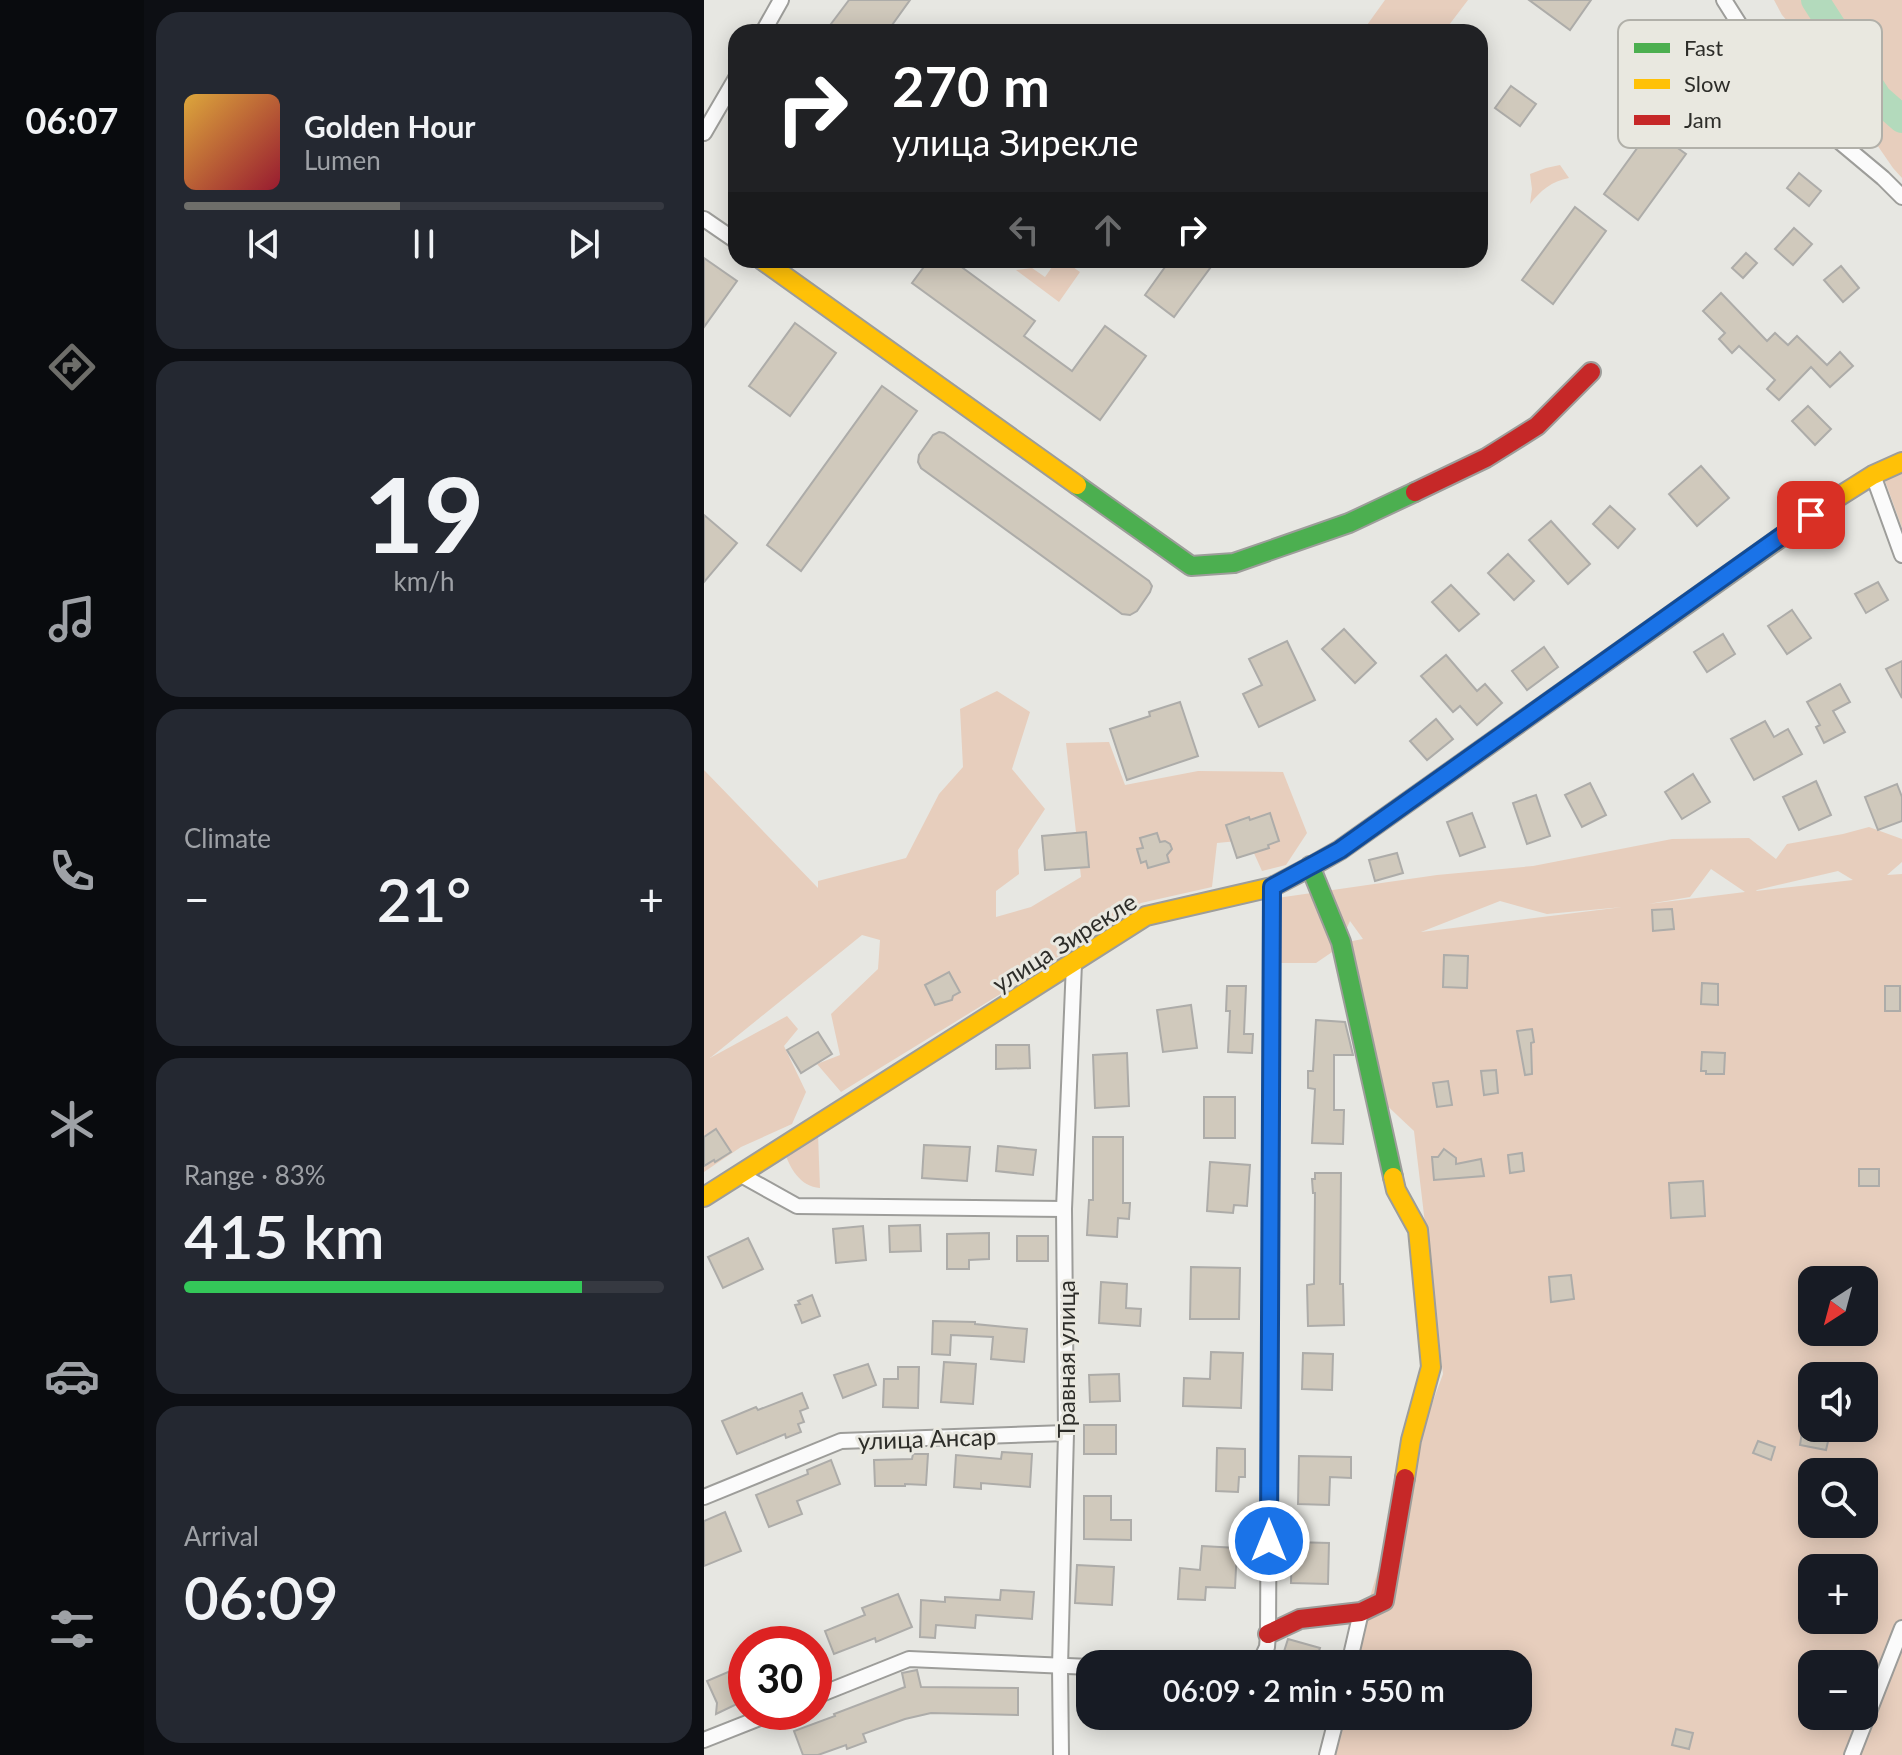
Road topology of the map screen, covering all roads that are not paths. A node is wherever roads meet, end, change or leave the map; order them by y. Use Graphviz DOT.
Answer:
graph roads {
  1 [pos="781,0"];
  2 [pos="1724,0"];
  3 [pos="1737,20"];
  4 [pos="768,24"];
  5 [pos="728,92"];
  6 [pos="704,133"];
  7 [pos="1847,148"];
  8 [pos="1902,197"];
  9 [pos="704,219"];
  10 [pos="728,236"];
  11 [pos="773,268"];
  12 [pos="1591,372"];
  13 [pos="1902,462"];
  14 [pos="1873,475"];
  15 [pos="1902,555"];
  16 [pos="1310,866"];
  17 [pos="1272,887"];
  18 [pos="1074,963"];
  19 [pos="741,1175"];
  20 [pos="704,1197"];
  21 [pos="1064,1209"];
  22 [pos="1066,1433"];
  23 [pos="704,1497"];
  24 [pos="1361,1612"];
  25 [pos="1902,1628"];
  26 [pos="1268,1634"];
  27 [pos="1266,1650"];
  28 [pos="1352,1650"];
  29 [pos="1060,1667"];
  30 [pos="1076,1667"];
  31 [pos="832,1690"];
  32 [pos="729,1730"];
  33 [pos="1333,1730"];
  34 [pos="704,1740"];
  35 [pos="1061,1755"];
  36 [pos="1327,1755"];
  37 [pos="1852,1755"];
  1 -- 4 [label="street"];
  2 -- 3 [label="street"];
  5 -- 6 [label="street"];
  7 -- 8 [label="street"];
  9 -- 10 [label="street"];
  11 -- 12 [label="street"];
  13 -- 14 [label="street, улица Зирекле"];
  14 -- 15 [label="street"];
  14 -- 16 [label="street, улица Зирекле"];
  16 -- 17 [label="street, улица Зирекле"];
  16 -- 24 [label="street"];
  17 -- 18 [label="street, улица Зирекле"];
  17 -- 26 [label="street"];
  18 -- 19 [label="street, улица Зирекле"];
  18 -- 21 [label="street, Травная улица"];
  19 -- 20 [label="street, улица Зирекле"];
  19 -- 21 [label="street"];
  21 -- 22 [label="street, Травная улица"];
  22 -- 23 [label="street, улица Ансар"];
  22 -- 29 [label="street, Травная улица"];
  24 -- 26 [label="street"];
  24 -- 28 [label="street"];
  25 -- 37 [label="street"];
  26 -- 27 [label="street"];
  29 -- 30 [label="street"];
  29 -- 31 [label="street"];
  29 -- 35 [label="street, Травная улица"];
  32 -- 34 [label="street"];
  33 -- 36 [label="street"];
}
